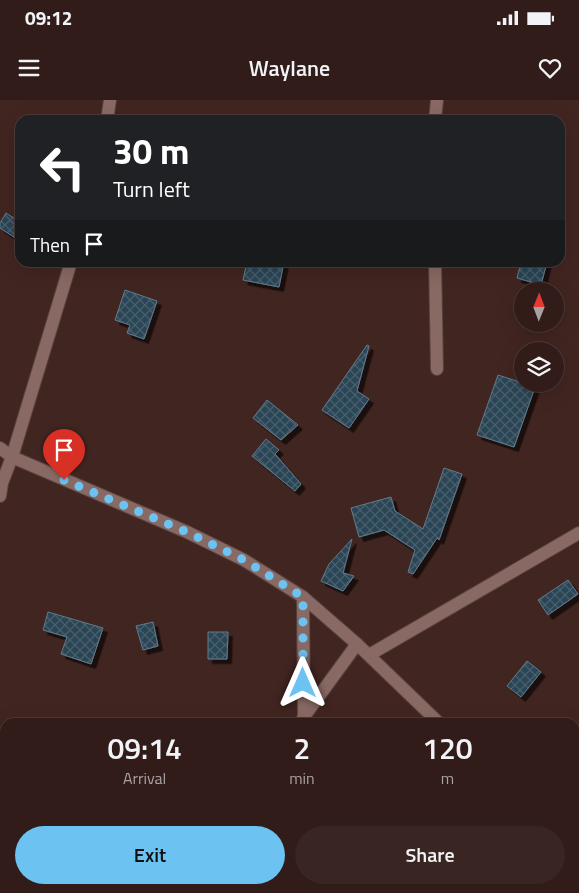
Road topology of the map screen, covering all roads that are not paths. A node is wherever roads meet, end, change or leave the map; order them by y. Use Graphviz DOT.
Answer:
graph roads {
  1 [pos="110,100"];
  2 [pos="437,100"];
  3 [pos="108,115"];
  4 [pos="436,115"];
  5 [pos="69,267"];
  6 [pos="435,267"];
  7 [pos="437,369"];
  8 [pos="0,448"];
  9 [pos="12,457"];
  10 [pos="0,496"];
  11 [pos="579,533"];
  12 [pos="303,597"];
  13 [pos="358,644"];
  14 [pos="369,655"];
  15 [pos="304,718"];
  16 [pos="305,718"];
  17 [pos="434,718"];
  1 -- 3 [label="street"];
  2 -- 4 [label="street"];
  5 -- 9 [label="street"];
  6 -- 7 [label="street"];
  8 -- 9 [label="street"];
  9 -- 10 [label="street"];
  9 -- 12 [label="street"];
  11 -- 14 [label="street"];
  12 -- 13 [label="street"];
  12 -- 15 [label="street"];
  13 -- 14 [label="street"];
  13 -- 16 [label="street"];
  14 -- 17 [label="street"];
}
